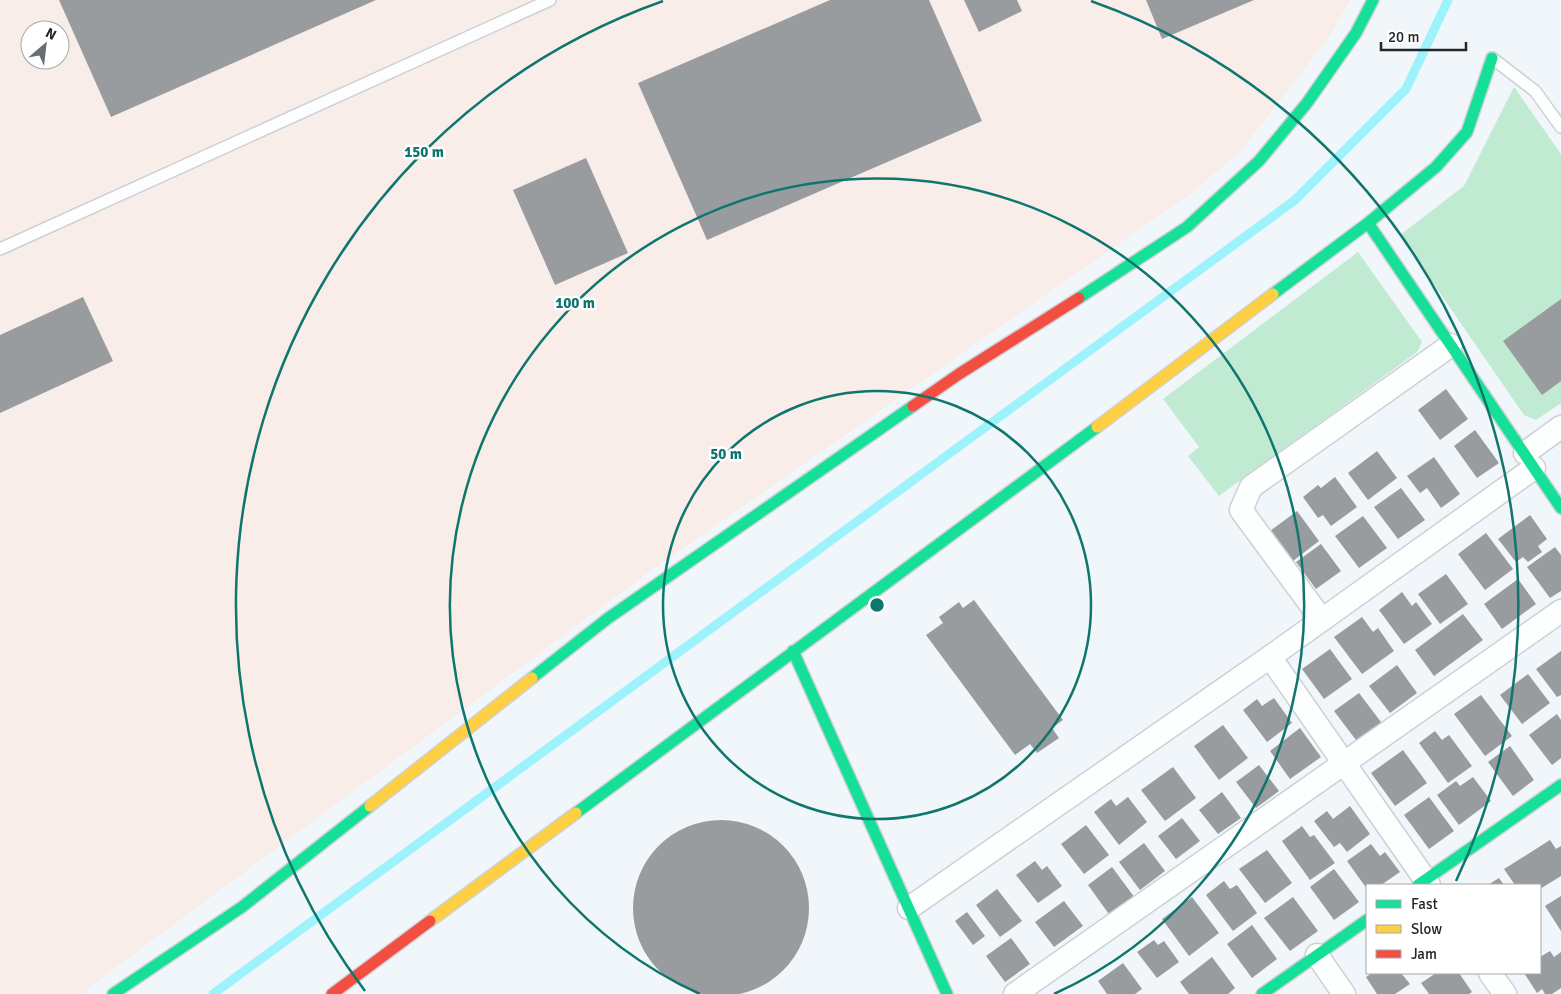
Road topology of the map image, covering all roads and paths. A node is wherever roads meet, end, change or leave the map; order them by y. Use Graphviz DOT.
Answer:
graph roads {
  1 [pos="550,0"];
  2 [pos="1373,0"];
  3 [pos="1492,58"];
  4 [pos="1561,127"];
  5 [pos="1368,223"];
  6 [pos="0,249"];
  7 [pos="1451,345"];
  8 [pos="1561,427"];
  9 [pos="1530,461"];
  10 [pos="1561,508"];
  11 [pos="1561,610"];
  12 [pos="1322,620"];
  13 [pos="793,651"];
  14 [pos="1270,657"];
  15 [pos="1344,764"];
  16 [pos="1558,793"];
  17 [pos="1424,883"];
  18 [pos="909,908"];
  19 [pos="1366,921"];
  20 [pos="1317,955"];
  21 [pos="1491,974"];
  22 [pos="113,994"];
  23 [pos="332,994"];
  24 [pos="947,994"];
  25 [pos="1015,994"];
  26 [pos="1262,994"];
  27 [pos="1344,994"];
  28 [pos="1505,994"];
  1 -- 6 [label="lane"];
  2 -- 22 [label="street"];
  3 -- 4 [label="lane"];
  3 -- 5 [label="street"];
  5 -- 7 [label="street"];
  5 -- 13 [label="street"];
  7 -- 9 [label="street"];
  7 -- 12 [label="street"];
  8 -- 9 [label="street"];
  9 -- 10 [label="street"];
  9 -- 12 [label="street"];
  11 -- 15 [label="street"];
  12 -- 14 [label="street"];
  13 -- 18 [label="street"];
  13 -- 23 [label="street"];
  14 -- 15 [label="street"];
  14 -- 18 [label="street"];
  15 -- 17 [label="street"];
  15 -- 25 [label="street"];
  16 -- 17 [label="street"];
  18 -- 24 [label="street"];
  19 -- 20 [label="street"];
  20 -- 26 [label="street"];
  20 -- 27 [label="street"];
  21 -- 28 [label="street"];
}
